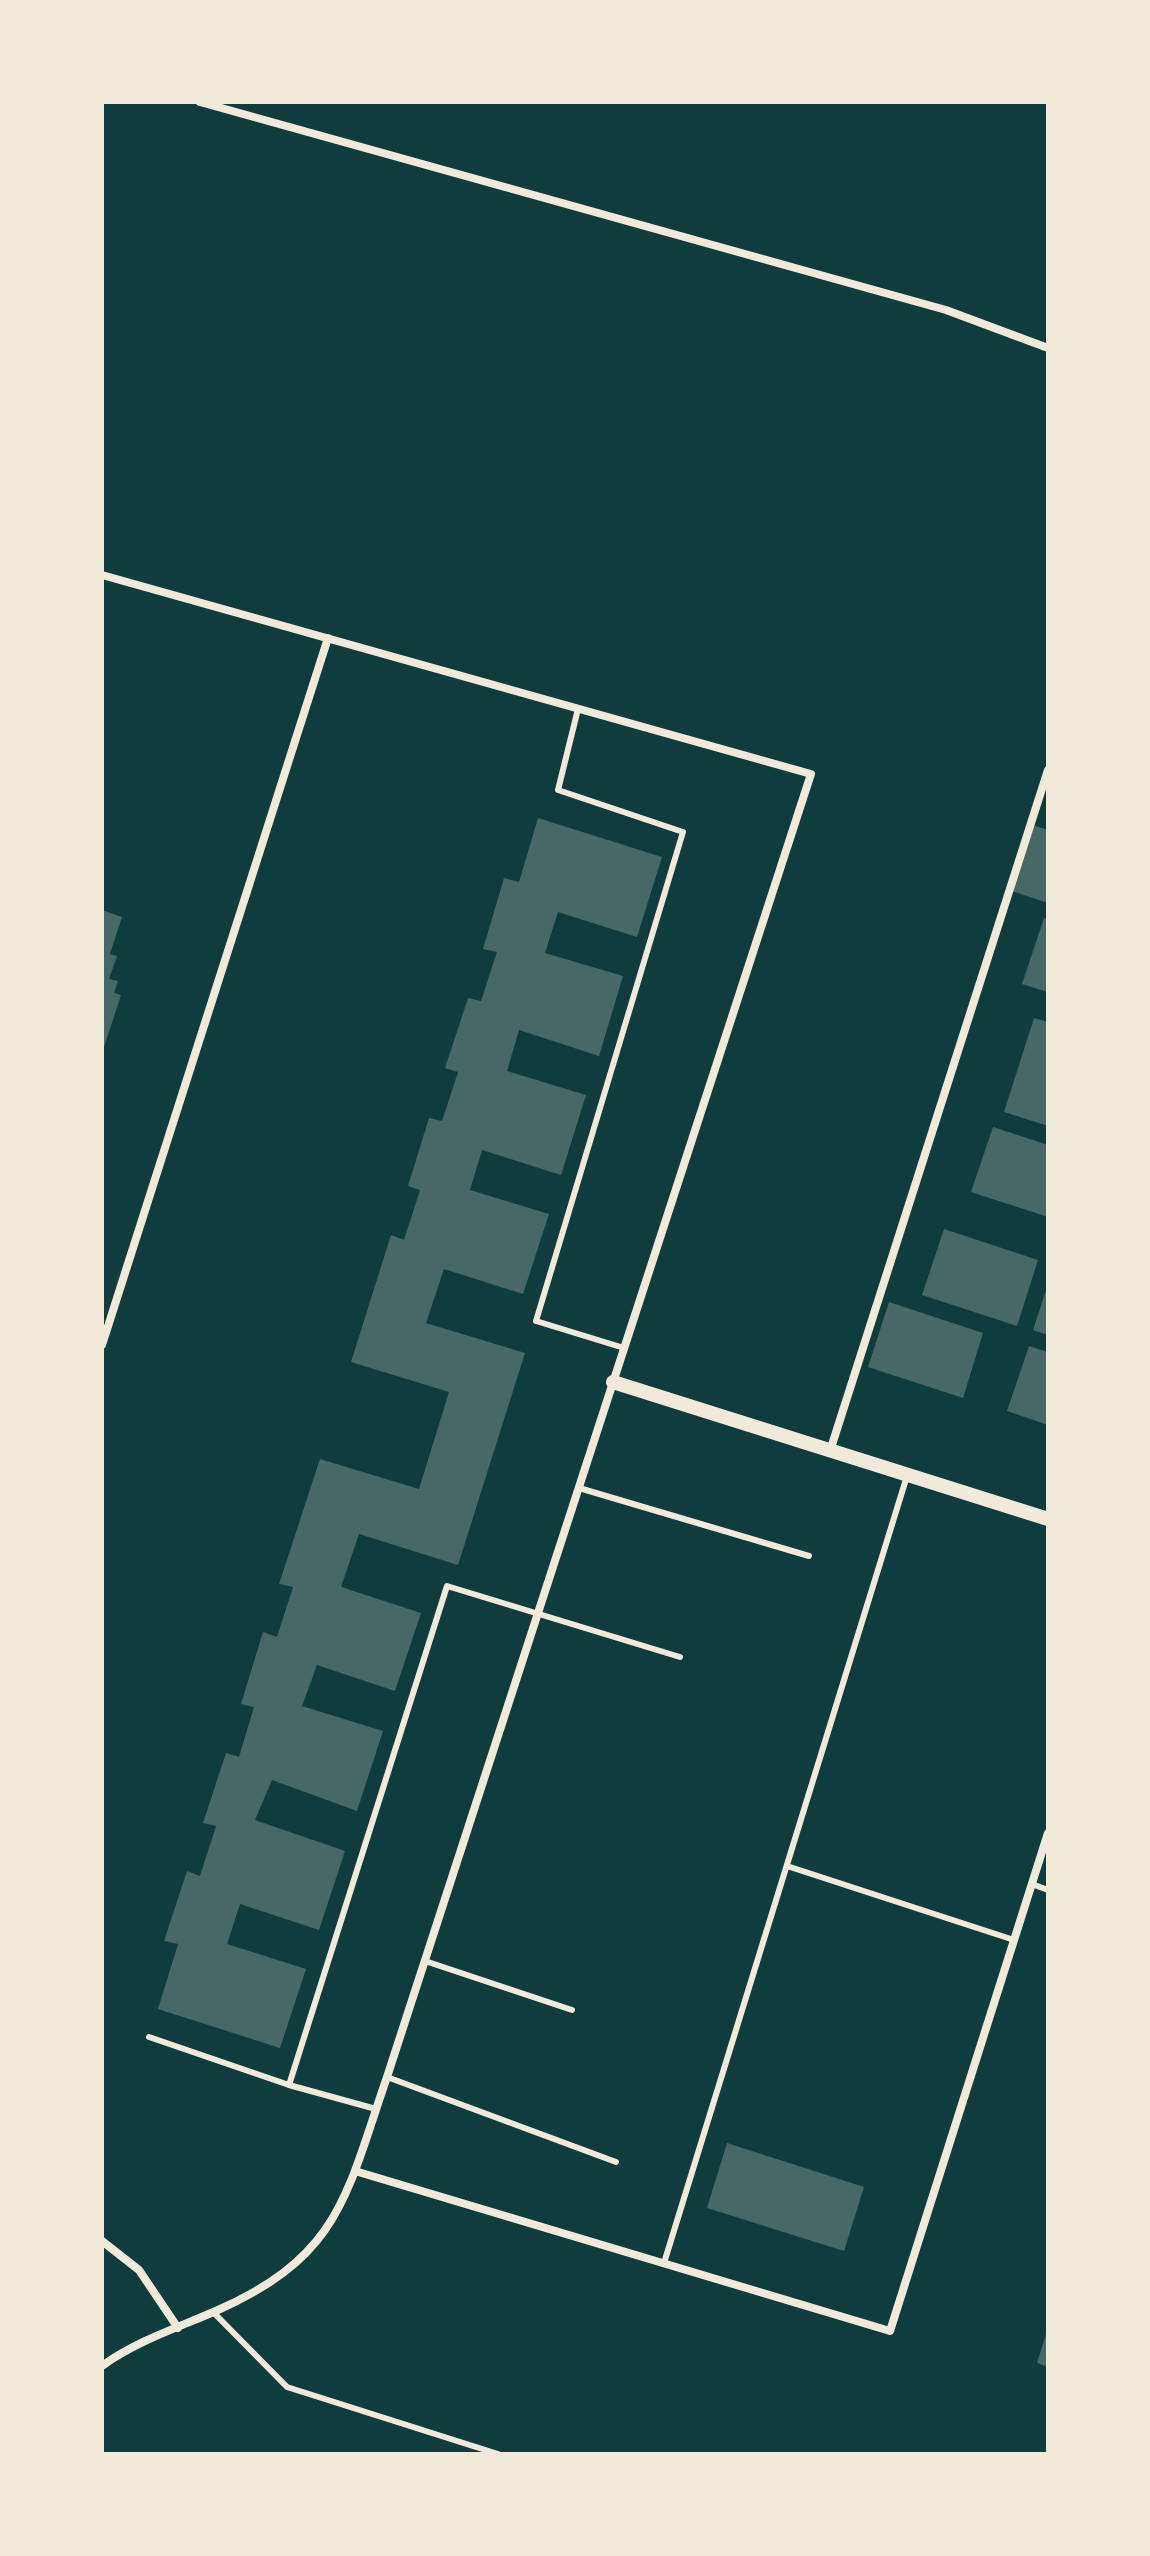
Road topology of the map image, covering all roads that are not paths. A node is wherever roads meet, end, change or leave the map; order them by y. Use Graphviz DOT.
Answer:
graph roads {
  1 [pos="200,102"];
  2 [pos="1048,348"];
  3 [pos="102,575"];
  4 [pos="328,638"];
  5 [pos="578,709"];
  6 [pos="1048,770"];
  7 [pos="102,1345"];
  8 [pos="624,1348"];
  9 [pos="613,1382"];
  10 [pos="830,1451"];
  11 [pos="908,1475"];
  12 [pos="579,1488"];
  13 [pos="1048,1519"];
  14 [pos="809,1556"];
  15 [pos="538,1614"];
  16 [pos="680,1657"];
  17 [pos="1048,1833"];
  18 [pos="787,1866"];
  19 [pos="1032,1884"];
  20 [pos="1048,1890"];
  21 [pos="1014,1940"];
  22 [pos="425,1961"];
  23 [pos="572,2010"];
  24 [pos="149,2037"];
  25 [pos="387,2077"];
  26 [pos="289,2085"];
  27 [pos="376,2109"];
  28 [pos="616,2162"];
  29 [pos="355,2171"];
  30 [pos="102,2241"];
  31 [pos="664,2263"];
  32 [pos="213,2312"];
  33 [pos="178,2328"];
  34 [pos="102,2366"];
  35 [pos="498,2454"];
  1 -- 2 [label="street"];
  3 -- 4 [label="street"];
  4 -- 5 [label="street"];
  4 -- 7 [label="street"];
  5 -- 8 [label="lane"];
  5 -- 8 [label="street"];
  6 -- 10 [label="street"];
  8 -- 9 [label="street"];
  9 -- 10 [label="street"];
  9 -- 12 [label="street"];
  10 -- 11 [label="street"];
  11 -- 13 [label="street"];
  11 -- 18 [label="lane"];
  12 -- 14 [label="lane"];
  12 -- 15 [label="street"];
  15 -- 16 [label="lane"];
  15 -- 22 [label="street"];
  15 -- 26 [label="lane"];
  17 -- 19 [label="street"];
  18 -- 21 [label="lane"];
  18 -- 31 [label="lane"];
  19 -- 20 [label="lane"];
  19 -- 21 [label="street"];
  21 -- 31 [label="street"];
  22 -- 23 [label="lane"];
  22 -- 25 [label="street"];
  24 -- 26 [label="lane"];
  25 -- 27 [label="street"];
  25 -- 28 [label="lane"];
  26 -- 27 [label="lane"];
  27 -- 29 [label="street"];
  29 -- 31 [label="street"];
  29 -- 32 [label="street"];
  30 -- 33 [label="street"];
  32 -- 33 [label="street"];
  32 -- 35 [label="lane"];
  33 -- 34 [label="street"];
}
